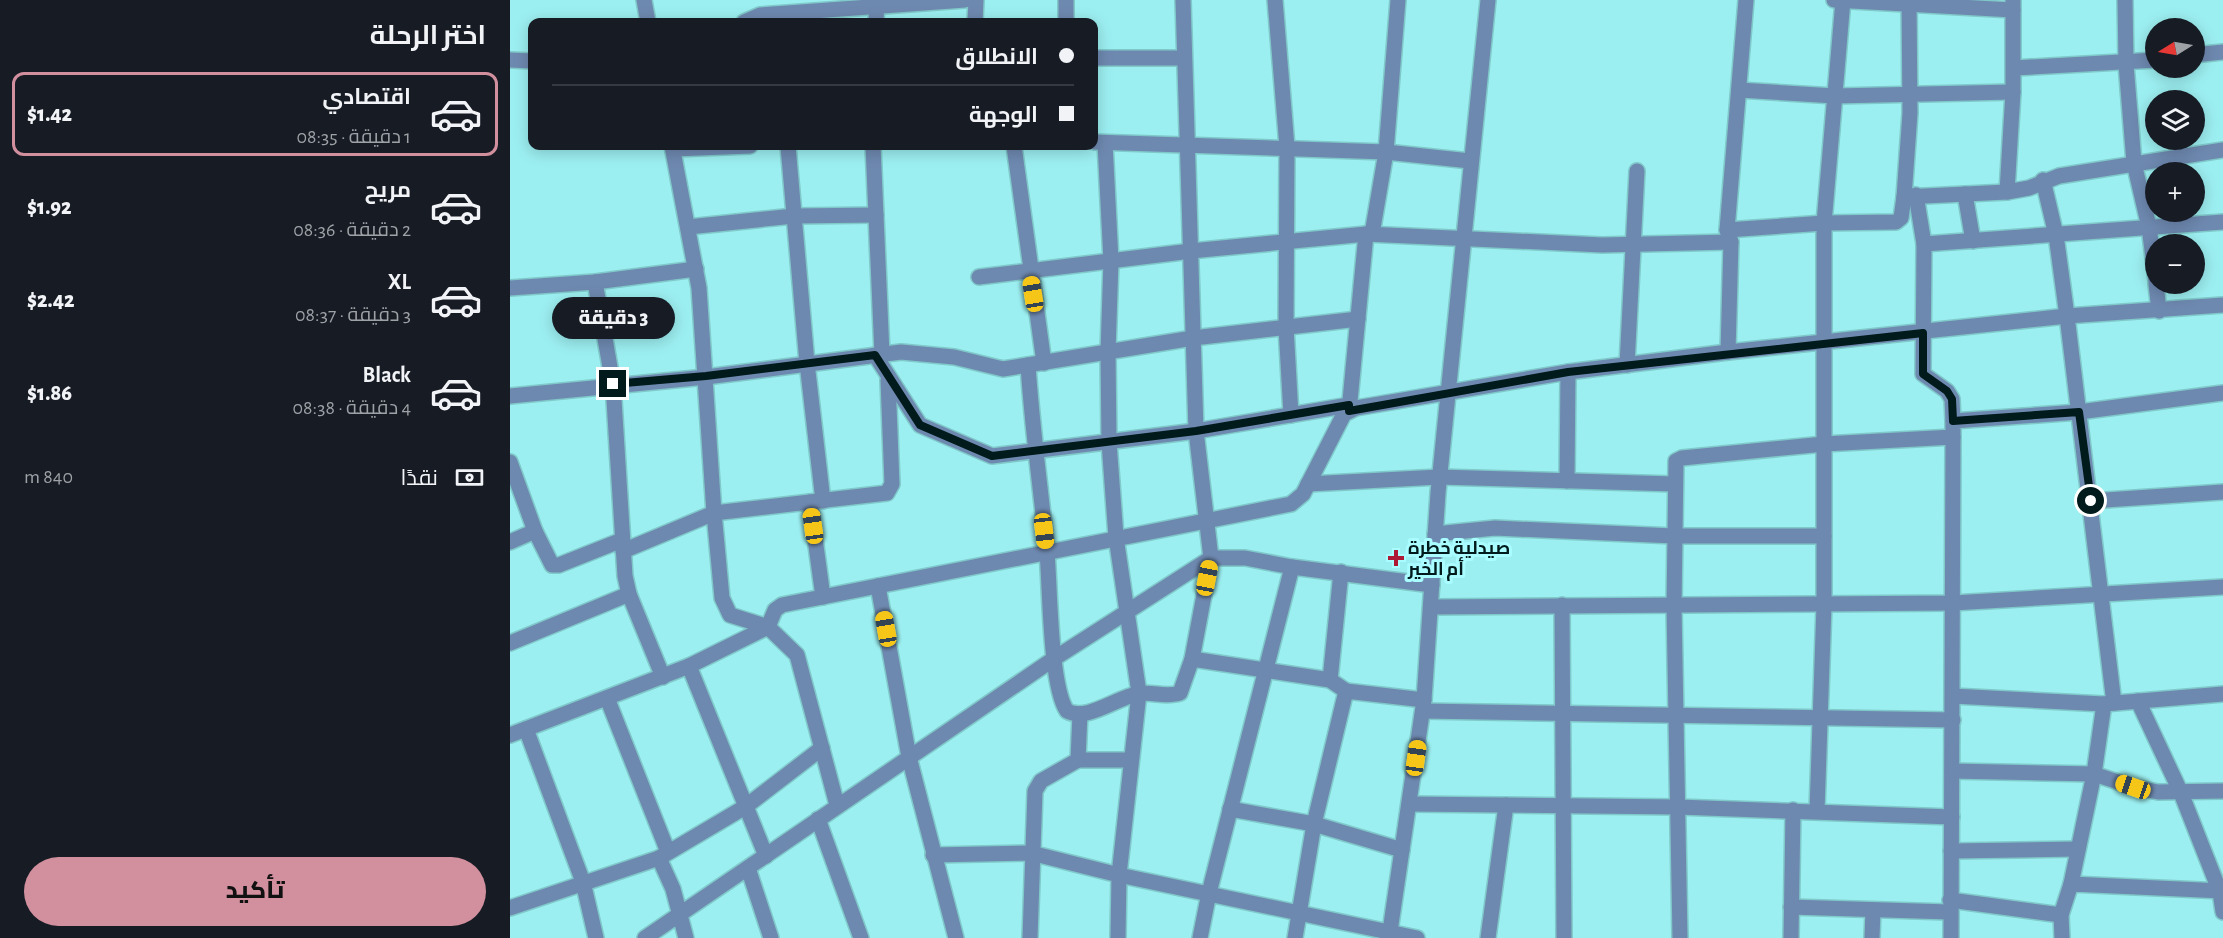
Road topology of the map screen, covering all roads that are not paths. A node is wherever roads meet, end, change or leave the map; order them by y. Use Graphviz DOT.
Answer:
graph roads {
  1 [pos="644,0"];
  2 [pos="965,0"];
  3 [pos="976,0"];
  4 [pos="1066,0"];
  5 [pos="1183,0"];
  6 [pos="1275,0"];
  7 [pos="1398,0"];
  8 [pos="1488,0"];
  9 [pos="1746,0"];
  10 [pos="1832,0"];
  11 [pos="1843,0"];
  12 [pos="2125,0"];
  13 [pos="877,3"];
  14 [pos="1909,3"];
  15 [pos="2013,5"];
  16 [pos="759,12"];
  17 [pos="647,18"];
  18 [pos="876,18"];
  19 [pos="975,18"];
  20 [pos="1066,18"];
  21 [pos="2223,52"];
  22 [pos="2205,54"];
  23 [pos="1098,58"];
  24 [pos="1185,58"];
  25 [pos="510,60"];
  26 [pos="528,61"];
  27 [pos="2145,61"];
  28 [pos="2126,64"];
  29 [pos="2014,68"];
  30 [pos="1739,90"];
  31 [pos="2013,92"];
  32 [pos="1908,94"];
  33 [pos="1835,96"];
  34 [pos="1099,143"];
  35 [pos="1187,146"];
  36 [pos="1287,147"];
  37 [pos="673,150"];
  38 [pos="788,150"];
  39 [pos="873,150"];
  40 [pos="1014,150"];
  41 [pos="2223,150"];
  42 [pos="1386,152"];
  43 [pos="1470,161"];
  44 [pos="2134,163"];
  45 [pos="1637,171"];
  46 [pos="2043,180"];
  47 [pos="2007,192"];
  48 [pos="1965,194"];
  49 [pos="1910,196"];
  50 [pos="876,215"];
  51 [pos="794,216"];
  52 [pos="2223,222"];
  53 [pos="1824,223"];
  54 [pos="688,227"];
  55 [pos="2149,227"];
  56 [pos="1369,234"];
  57 [pos="2150,234"];
  58 [pos="2056,235"];
  59 [pos="1730,236"];
  60 [pos="1463,238"];
  61 [pos="1286,240"];
  62 [pos="1973,241"];
  63 [pos="1633,244"];
  64 [pos="1924,244"];
  65 [pos="1191,251"];
  66 [pos="1111,261"];
  67 [pos="696,269"];
  68 [pos="1029,271"];
  69 [pos="979,277"];
  70 [pos="595,282"];
  71 [pos="510,288"];
  72 [pos="2157,294"];
  73 [pos="2223,305"];
  74 [pos="2159,311"];
  75 [pos="2067,316"];
  76 [pos="1358,319"];
  77 [pos="1286,327"];
  78 [pos="1923,333"];
  79 [pos="1193,338"];
  80 [pos="1826,344"];
  81 [pos="1108,352"];
  82 [pos="1728,352"];
  83 [pos="879,354"];
  84 [pos="807,363"];
  85 [pos="1044,363"];
  86 [pos="1028,365"];
  87 [pos="1627,365"];
  88 [pos="1568,372"];
  89 [pos="706,376"];
  90 [pos="888,377"];
  91 [pos="613,384"];
  92 [pos="2223,393"];
  93 [pos="1448,394"];
  94 [pos="510,396"];
  95 [pos="1349,408"];
  96 [pos="2079,412"];
  97 [pos="1292,415"];
  98 [pos="1953,421"];
  99 [pos="1196,431"];
  100 [pos="1953,437"];
  101 [pos="1109,442"];
  102 [pos="1824,444"];
  103 [pos="1034,451"];
  104 [pos="510,462"];
  105 [pos="1439,477"];
  106 [pos="1567,481"];
  107 [pos="1308,484"];
  108 [pos="1674,484"];
  109 [pos="2223,492"];
  110 [pos="2091,501"];
  111 [pos="817,502"];
  112 [pos="714,513"];
  113 [pos="1206,519"];
  114 [pos="535,531"];
  115 [pos="1436,534"];
  116 [pos="1674,536"];
  117 [pos="1824,536"];
  118 [pos="1116,537"];
  119 [pos="510,543"];
  120 [pos="623,545"];
  121 [pos="1047,552"];
  122 [pos="1211,558"];
  123 [pos="1292,567"];
  124 [pos="1341,572"];
  125 [pos="1432,585"];
  126 [pos="878,586"];
  127 [pos="2223,586"];
  128 [pos="629,594"];
  129 [pos="2102,595"];
  130 [pos="823,597"];
  131 [pos="1953,603"];
  132 [pos="1563,605"];
  133 [pos="1824,605"];
  134 [pos="1431,607"];
  135 [pos="1674,607"];
  136 [pos="1128,610"];
  137 [pos="768,627"];
  138 [pos="510,643"];
  139 [pos="1055,658"];
  140 [pos="1191,659"];
  141 [pos="689,666"];
  142 [pos="1266,669"];
  143 [pos="663,677"];
  144 [pos="1330,680"];
  145 [pos="1346,691"];
  146 [pos="1139,693"];
  147 [pos="2223,694"];
  148 [pos="1953,696"];
  149 [pos="607,698"];
  150 [pos="2138,701"];
  151 [pos="2109,704"];
  152 [pos="1423,706"];
  153 [pos="1563,713"];
  154 [pos="1080,714"];
  155 [pos="1676,716"];
  156 [pos="1821,719"];
  157 [pos="1953,720"];
  158 [pos="526,729"];
  159 [pos="510,735"];
  160 [pos="822,748"];
  161 [pos="909,757"];
  162 [pos="1078,760"];
  163 [pos="1131,760"];
  164 [pos="1952,771"];
  165 [pos="2094,774"];
  166 [pos="2223,791"];
  167 [pos="2181,793"];
  168 [pos="1409,804"];
  169 [pos="1506,805"];
  170 [pos="837,806"];
  171 [pos="1564,806"];
  172 [pos="745,807"];
  173 [pos="1678,807"];
  174 [pos="1230,809"];
  175 [pos="1793,810"];
  176 [pos="1817,811"];
  177 [pos="1952,818"];
  178 [pos="818,819"];
  179 [pos="1314,824"];
  180 [pos="2078,849"];
  181 [pos="1402,850"];
  182 [pos="1951,851"];
  183 [pos="1031,853"];
  184 [pos="663,855"];
  185 [pos="933,855"];
  186 [pos="766,856"];
  187 [pos="748,868"];
  188 [pos="1119,875"];
  189 [pos="583,882"];
  190 [pos="2071,884"];
  191 [pos="2222,891"];
  192 [pos="1209,893"];
  193 [pos="1950,906"];
  194 [pos="510,908"];
  195 [pos="1791,908"];
  196 [pos="1873,910"];
  197 [pos="2223,912"];
  198 [pos="680,915"];
  199 [pos="1300,915"];
  200 [pos="2061,915"];
  201 [pos="1389,935"];
  202 [pos="596,938"];
  203 [pos="645,938"];
  204 [pos="686,938"];
  205 [pos="771,938"];
  206 [pos="861,938"];
  207 [pos="956,938"];
  208 [pos="1030,938"];
  209 [pos="1118,938"];
  210 [pos="1200,938"];
  211 [pos="1295,938"];
  212 [pos="1417,938"];
  213 [pos="1488,938"];
  214 [pos="1564,938"];
  215 [pos="1680,938"];
  216 [pos="1791,938"];
  217 [pos="1872,938"];
  218 [pos="1951,938"];
  219 [pos="2062,938"];
  1 -- 17 [label="street"];
  2 -- 13 [label="street"];
  3 -- 19 [label="street"];
  4 -- 20 [label="street"];
  5 -- 24 [label="street"];
  6 -- 36 [label="street"];
  7 -- 42 [label="street"];
  8 -- 43 [label="street"];
  9 -- 30 [label="street"];
  10 -- 11 [label="street"];
  11 -- 14 [label="street"];
  11 -- 33 [label="street"];
  12 -- 28 [label="street"];
  13 -- 16 [label="street"];
  13 -- 18 [label="street"];
  14 -- 15 [label="street"];
  14 -- 32 [label="street"];
  15 -- 29 [label="street"];
  21 -- 22 [label="street"];
  23 -- 24 [label="street"];
  24 -- 35 [label="street"];
  25 -- 26 [label="street"];
  27 -- 28 [label="street"];
  28 -- 29 [label="street"];
  28 -- 44 [label="street"];
  29 -- 31 [label="street"];
  30 -- 33 [label="street"];
  30 -- 59 [label="street"];
  31 -- 32 [label="street"];
  31 -- 47 [label="street"];
  32 -- 33 [label="street"];
  32 -- 49 [label="street"];
  33 -- 53 [label="street"];
  34 -- 35 [label="street"];
  34 -- 66 [label="street"];
  35 -- 36 [label="street"];
  35 -- 65 [label="street"];
  36 -- 42 [label="street"];
  36 -- 61 [label="street"];
  37 -- 54 [label="street"];
  38 -- 51 [label="street"];
  39 -- 50 [label="street"];
  40 -- 68 [label="street"];
  41 -- 44 [label="street"];
  42 -- 43 [label="street"];
  42 -- 56 [label="street"];
  43 -- 60 [label="street"];
  44 -- 46 [label="street"];
  44 -- 55 [label="street"];
  45 -- 63 [label="street"];
  46 -- 47 [label="street"];
  46 -- 58 [label="street"];
  47 -- 48 [label="street"];
  48 -- 49 [label="street"];
  48 -- 62 [label="street"];
  49 -- 53 [label="street"];
  49 -- 64 [label="street"];
  50 -- 51 [label="street"];
  50 -- 83 [label="street"];
  51 -- 54 [label="street"];
  51 -- 84 [label="street"];
  52 -- 55 [label="street"];
  53 -- 59 [label="street"];
  53 -- 80 [label="street"];
  54 -- 67 [label="street"];
  55 -- 57 [label="street"];
  55 -- 58 [label="street"];
  56 -- 60 [label="street"];
  56 -- 61 [label="street"];
  56 -- 76 [label="street"];
  58 -- 62 [label="street"];
  58 -- 75 [label="street"];
  59 -- 63 [label="street"];
  59 -- 82 [label="street"];
  60 -- 63 [label="street"];
  60 -- 93 [label="street"];
  61 -- 65 [label="street"];
  61 -- 77 [label="street"];
  62 -- 64 [label="street"];
  63 -- 87 [label="street"];
  64 -- 78 [label="street"];
  65 -- 66 [label="street"];
  65 -- 79 [label="street"];
  66 -- 68 [label="street"];
  66 -- 81 [label="street"];
  67 -- 70 [label="street"];
  67 -- 89 [label="street"];
  68 -- 69 [label="street"];
  68 -- 85 [label="street"];
  70 -- 71 [label="street"];
  70 -- 91 [label="street"];
  72 -- 74 [label="street"];
  73 -- 74 [label="street"];
  74 -- 75 [label="street"];
  75 -- 78 [label="street"];
  75 -- 96 [label="street"];
  76 -- 77 [label="street"];
  76 -- 95 [label="street"];
  77 -- 79 [label="street"];
  77 -- 97 [label="street"];
  78 -- 80 [label="street"];
  78 -- 98 [label="street"];
  79 -- 81 [label="street"];
  79 -- 99 [label="street"];
  80 -- 82 [label="street"];
  80 -- 102 [label="street"];
  81 -- 85 [label="street"];
  81 -- 101 [label="street"];
  82 -- 87 [label="street"];
  83 -- 84 [label="street"];
  83 -- 86 [label="street"];
  83 -- 90 [label="street"];
  84 -- 89 [label="street"];
  84 -- 111 [label="street"];
  85 -- 86 [label="street"];
  86 -- 103 [label="street"];
  87 -- 88 [label="street"];
  88 -- 93 [label="street"];
  88 -- 106 [label="street"];
  89 -- 91 [label="street"];
  89 -- 112 [label="street"];
  90 -- 103 [label="street"];
  90 -- 111 [label="street"];
  91 -- 94 [label="street"];
  91 -- 120 [label="street"];
  92 -- 96 [label="street"];
  93 -- 95 [label="street"];
  93 -- 105 [label="street"];
  95 -- 97 [label="street"];
  95 -- 107 [label="street"];
  96 -- 98 [label="street"];
  96 -- 110 [label="street"];
  97 -- 99 [label="street"];
  98 -- 100 [label="street"];
  99 -- 101 [label="street"];
  99 -- 113 [label="street"];
  100 -- 102 [label="street"];
  100 -- 131 [label="street"];
  101 -- 103 [label="street"];
  101 -- 118 [label="street"];
  102 -- 108 [label="street"];
  102 -- 117 [label="street"];
  103 -- 121 [label="street"];
  104 -- 114 [label="street"];
  105 -- 106 [label="street"];
  105 -- 107 [label="street"];
  105 -- 115 [label="street"];
  106 -- 108 [label="street"];
  107 -- 113 [label="street"];
  108 -- 116 [label="street"];
  109 -- 110 [label="street"];
  110 -- 129 [label="street"];
  111 -- 112 [label="street"];
  111 -- 130 [label="street"];
  112 -- 120 [label="street"];
  112 -- 137 [label="street"];
  113 -- 118 [label="street"];
  113 -- 122 [label="street"];
  114 -- 119 [label="street"];
  114 -- 120 [label="street"];
  115 -- 116 [label="street"];
  115 -- 125 [label="street"];
  116 -- 117 [label="street"];
  116 -- 135 [label="street"];
  117 -- 133 [label="street"];
  118 -- 121 [label="street"];
  118 -- 136 [label="street"];
  120 -- 128 [label="street"];
  121 -- 126 [label="street"];
  121 -- 139 [label="street"];
  122 -- 123 [label="street"];
  122 -- 136 [label="street"];
  122 -- 140 [label="street"];
  123 -- 124 [label="street"];
  123 -- 142 [label="street"];
  124 -- 125 [label="street"];
  124 -- 144 [label="street"];
  125 -- 134 [label="street"];
  126 -- 130 [label="street"];
  126 -- 161 [label="street"];
  127 -- 129 [label="street"];
  128 -- 138 [label="street"];
  128 -- 143 [label="street"];
  129 -- 131 [label="street"];
  129 -- 151 [label="street"];
  130 -- 137 [label="street"];
  131 -- 133 [label="street"];
  131 -- 148 [label="street"];
  132 -- 134 [label="street"];
  132 -- 135 [label="street"];
  132 -- 153 [label="street"];
  133 -- 135 [label="street"];
  133 -- 156 [label="street"];
  134 -- 152 [label="street"];
  135 -- 155 [label="street"];
  136 -- 139 [label="street"];
  136 -- 146 [label="street"];
  137 -- 141 [label="street"];
  137 -- 160 [label="street"];
  139 -- 154 [label="street"];
  139 -- 161 [label="street"];
  140 -- 142 [label="street"];
  140 -- 146 [label="street"];
  141 -- 143 [label="street"];
  141 -- 172 [label="street"];
  142 -- 144 [label="street"];
  142 -- 174 [label="street"];
  143 -- 149 [label="street"];
  144 -- 145 [label="street"];
  145 -- 152 [label="street"];
  145 -- 179 [label="street"];
  146 -- 154 [label="street"];
  146 -- 163 [label="street"];
  147 -- 150 [label="street"];
  148 -- 151 [label="street"];
  148 -- 157 [label="street"];
  149 -- 158 [label="street"];
  149 -- 184 [label="street"];
  150 -- 151 [label="street"];
  150 -- 167 [label="street"];
  151 -- 165 [label="street"];
  152 -- 153 [label="street"];
  152 -- 168 [label="street"];
  153 -- 155 [label="street"];
  153 -- 171 [label="street"];
  154 -- 162 [label="street"];
  155 -- 156 [label="street"];
  155 -- 173 [label="street"];
  156 -- 157 [label="street"];
  156 -- 176 [label="street"];
  157 -- 164 [label="street"];
  158 -- 159 [label="street"];
  158 -- 189 [label="street"];
  160 -- 170 [label="street"];
  160 -- 172 [label="street"];
  161 -- 170 [label="street"];
  161 -- 185 [label="street"];
  162 -- 163 [label="street"];
  162 -- 183 [label="street"];
  163 -- 188 [label="street"];
  164 -- 165 [label="street"];
  164 -- 177 [label="street"];
  165 -- 167 [label="street"];
  165 -- 180 [label="street"];
  166 -- 167 [label="street"];
  167 -- 191 [label="street"];
  168 -- 169 [label="street"];
  168 -- 181 [label="street"];
  169 -- 171 [label="street"];
  169 -- 213 [label="street"];
  170 -- 178 [label="street"];
  171 -- 173 [label="street"];
  171 -- 214 [label="street"];
  172 -- 184 [label="street"];
  172 -- 186 [label="street"];
  173 -- 175 [label="street"];
  173 -- 215 [label="street"];
  174 -- 179 [label="street"];
  174 -- 192 [label="street"];
  175 -- 176 [label="street"];
  175 -- 195 [label="street"];
  176 -- 177 [label="street"];
  177 -- 182 [label="street"];
  178 -- 186 [label="street"];
  178 -- 206 [label="street"];
  179 -- 181 [label="street"];
  179 -- 199 [label="street"];
  180 -- 182 [label="street"];
  180 -- 190 [label="street"];
  181 -- 201 [label="street"];
  182 -- 193 [label="street"];
  183 -- 185 [label="street"];
  183 -- 188 [label="street"];
  183 -- 208 [label="street"];
  184 -- 189 [label="street"];
  184 -- 198 [label="street"];
  185 -- 207 [label="street"];
  186 -- 187 [label="street"];
  187 -- 198 [label="street"];
  187 -- 205 [label="street"];
  188 -- 192 [label="street"];
  188 -- 209 [label="street"];
  189 -- 194 [label="street"];
  189 -- 202 [label="street"];
  190 -- 191 [label="street"];
  190 -- 200 [label="street"];
  191 -- 197 [label="street"];
  192 -- 199 [label="street"];
  192 -- 210 [label="street"];
  193 -- 196 [label="street"];
  193 -- 200 [label="street"];
  193 -- 218 [label="street"];
  195 -- 196 [label="street"];
  195 -- 216 [label="street"];
  196 -- 217 [label="street"];
  198 -- 203 [label="street"];
  198 -- 204 [label="street"];
  199 -- 201 [label="street"];
  199 -- 211 [label="street"];
  200 -- 219 [label="street"];
  201 -- 212 [label="street"];
}
